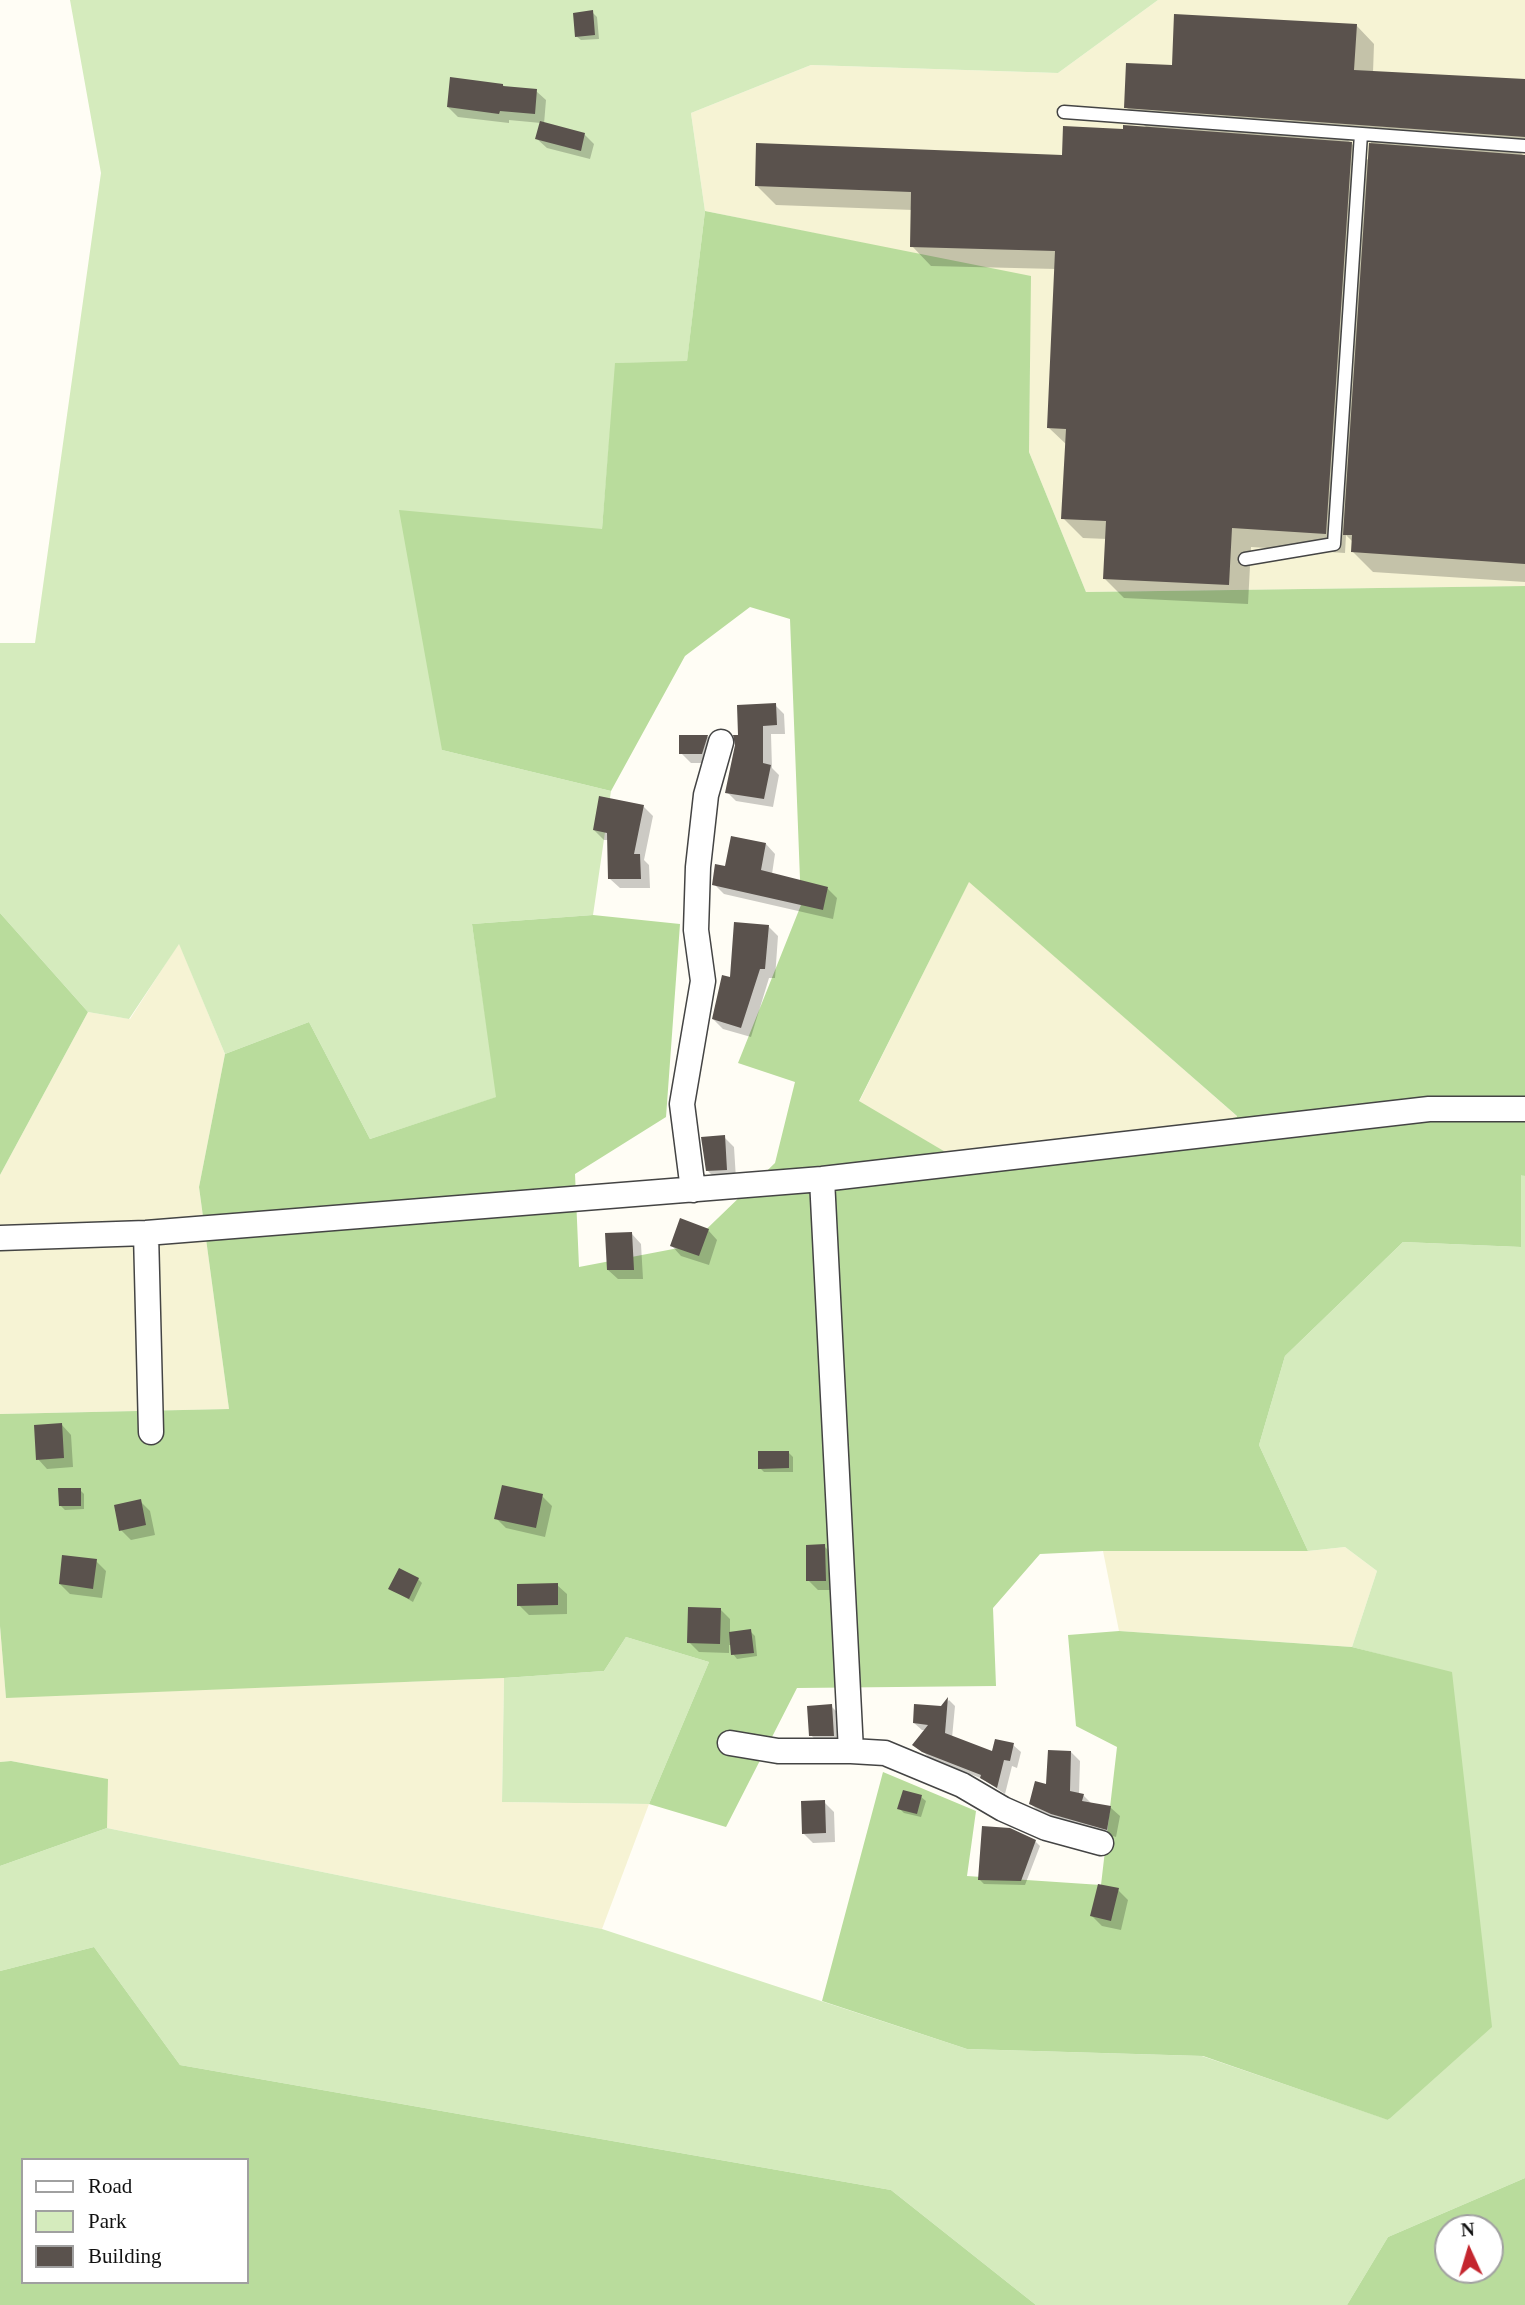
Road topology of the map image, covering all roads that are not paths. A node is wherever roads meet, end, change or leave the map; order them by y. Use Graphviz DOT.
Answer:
graph roads {
  1 [pos="1064,113"];
  2 [pos="1361,134"];
  3 [pos="1525,146"];
  4 [pos="1245,559"];
  5 [pos="721,742"];
  6 [pos="1525,1109"];
  7 [pos="822,1179"];
  8 [pos="693,1190"];
  9 [pos="146,1233"];
  10 [pos="0,1238"];
  11 [pos="151,1433"];
  12 [pos="730,1743"];
  13 [pos="851,1751"];
  14 [pos="1101,1843"];
  1 -- 2 [label="lane"];
  2 -- 3 [label="lane"];
  2 -- 4 [label="lane"];
  5 -- 8 [label="street"];
  6 -- 7 [label="street"];
  7 -- 8 [label="street"];
  7 -- 13 [label="street"];
  8 -- 9 [label="street"];
  9 -- 10 [label="street"];
  9 -- 11 [label="street"];
  12 -- 13 [label="street"];
  13 -- 14 [label="street"];
}
